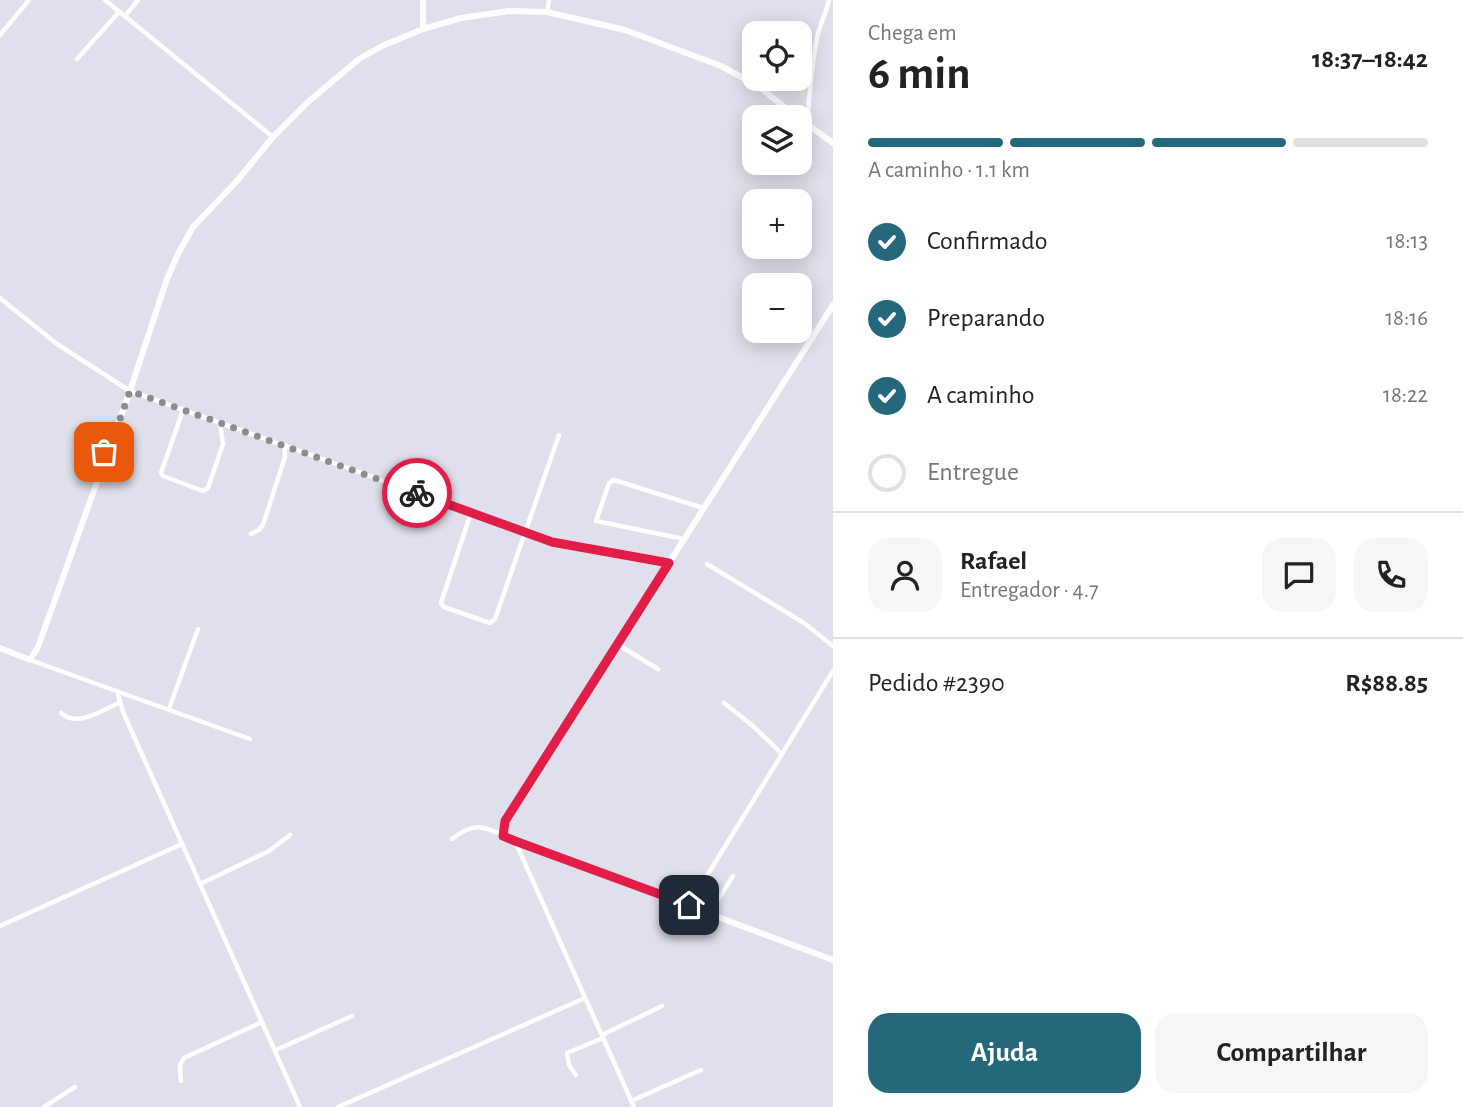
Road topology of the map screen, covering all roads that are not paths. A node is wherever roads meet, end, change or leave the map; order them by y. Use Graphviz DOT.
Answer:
graph roads {
  1 [pos="29,0"];
  2 [pos="105,0"];
  3 [pos="138,0"];
  4 [pos="423,0"];
  5 [pos="549,0"];
  6 [pos="829,0"];
  7 [pos="119,12"];
  8 [pos="548,12"];
  9 [pos="125,16"];
  10 [pos="424,29"];
  11 [pos="0,35"];
  12 [pos="77,59"];
  13 [pos="782,105"];
  14 [pos="808,105"];
  15 [pos="812,128"];
  16 [pos="273,137"];
  17 [pos="833,143"];
  18 [pos="0,298"];
  19 [pos="833,305"];
  20 [pos="130,391"];
  21 [pos="183,410"];
  22 [pos="220,423"];
  23 [pos="559,435"];
  24 [pos="285,445"];
  25 [pos="703,509"];
  26 [pos="471,513"];
  27 [pos="525,533"];
  28 [pos="251,534"];
  29 [pos="684,539"];
  30 [pos="669,563"];
  31 [pos="707,564"];
  32 [pos="198,629"];
  33 [pos="617,644"];
  34 [pos="833,646"];
  35 [pos="0,648"];
  36 [pos="30,660"];
  37 [pos="657,669"];
  38 [pos="833,671"];
  39 [pos="117,691"];
  40 [pos="119,703"];
  41 [pos="724,703"];
  42 [pos="169,709"];
  43 [pos="61,713"];
  44 [pos="250,739"];
  45 [pos="782,754"];
  46 [pos="290,835"];
  47 [pos="503,836"];
  48 [pos="452,839"];
  49 [pos="515,841"];
  50 [pos="182,844"];
  51 [pos="733,876"];
  52 [pos="200,884"];
  53 [pos="689,905"];
  54 [pos="710,913"];
  55 [pos="0,926"];
  56 [pos="833,960"];
  57 [pos="585,998"];
  58 [pos="663,1006"];
  59 [pos="352,1016"];
  60 [pos="262,1022"];
  61 [pos="602,1036"];
  62 [pos="276,1050"];
  63 [pos="701,1070"];
  64 [pos="576,1075"];
  65 [pos="181,1080"];
  66 [pos="75,1087"];
  67 [pos="633,1104"];
  68 [pos="44,1107"];
  69 [pos="300,1107"];
  70 [pos="338,1107"];
  1 -- 11 [label="street"];
  2 -- 7 [label="street"];
  3 -- 9 [label="street"];
  4 -- 10 [label="street"];
  5 -- 8 [label="street"];
  6 -- 14 [label="street"];
  7 -- 9 [label="street"];
  7 -- 12 [label="street"];
  8 -- 10 [label="street"];
  8 -- 13 [label="street"];
  9 -- 16 [label="street"];
  10 -- 16 [label="street"];
  15 -- 17 [label="street"];
  16 -- 20 [label="street"];
  18 -- 20 [label="street"];
  19 -- 25 [label="street"];
  20 -- 21 [label="street"];
  20 -- 36 [label="street"];
  21 -- 22 [label="street"];
  21 -- 22 [label="street"];
  22 -- 24 [label="street"];
  23 -- 27 [label="street"];
  24 -- 26 [label="street"];
  24 -- 28 [label="street"];
  25 -- 29 [label="street"];
  25 -- 29 [label="street"];
  26 -- 27 [label="street"];
  26 -- 27 [label="street"];
  27 -- 30 [label="street"];
  29 -- 30 [label="street"];
  30 -- 33 [label="street"];
  31 -- 34 [label="street"];
  32 -- 42 [label="street"];
  33 -- 37 [label="street"];
  33 -- 47 [label="street"];
  35 -- 36 [label="street"];
  36 -- 39 [label="street"];
  38 -- 45 [label="street"];
  39 -- 40 [label="street"];
  39 -- 42 [label="street"];
  40 -- 43 [label="street"];
  40 -- 50 [label="street"];
  41 -- 45 [label="street"];
  42 -- 44 [label="street"];
  45 -- 53 [label="street"];
  46 -- 52 [label="street"];
  47 -- 48 [label="street"];
  47 -- 49 [label="street"];
  49 -- 53 [label="street"];
  49 -- 57 [label="street"];
  50 -- 52 [label="street"];
  50 -- 55 [label="street"];
  51 -- 54 [label="street"];
  52 -- 60 [label="street"];
  53 -- 54 [label="street"];
  54 -- 56 [label="street"];
  57 -- 61 [label="street"];
  57 -- 70 [label="street"];
  58 -- 61 [label="street"];
  59 -- 62 [label="street"];
  60 -- 62 [label="street"];
  60 -- 65 [label="street"];
  61 -- 64 [label="street"];
  61 -- 67 [label="street"];
  62 -- 69 [label="street"];
  63 -- 67 [label="street"];
  66 -- 68 [label="street"];
}
